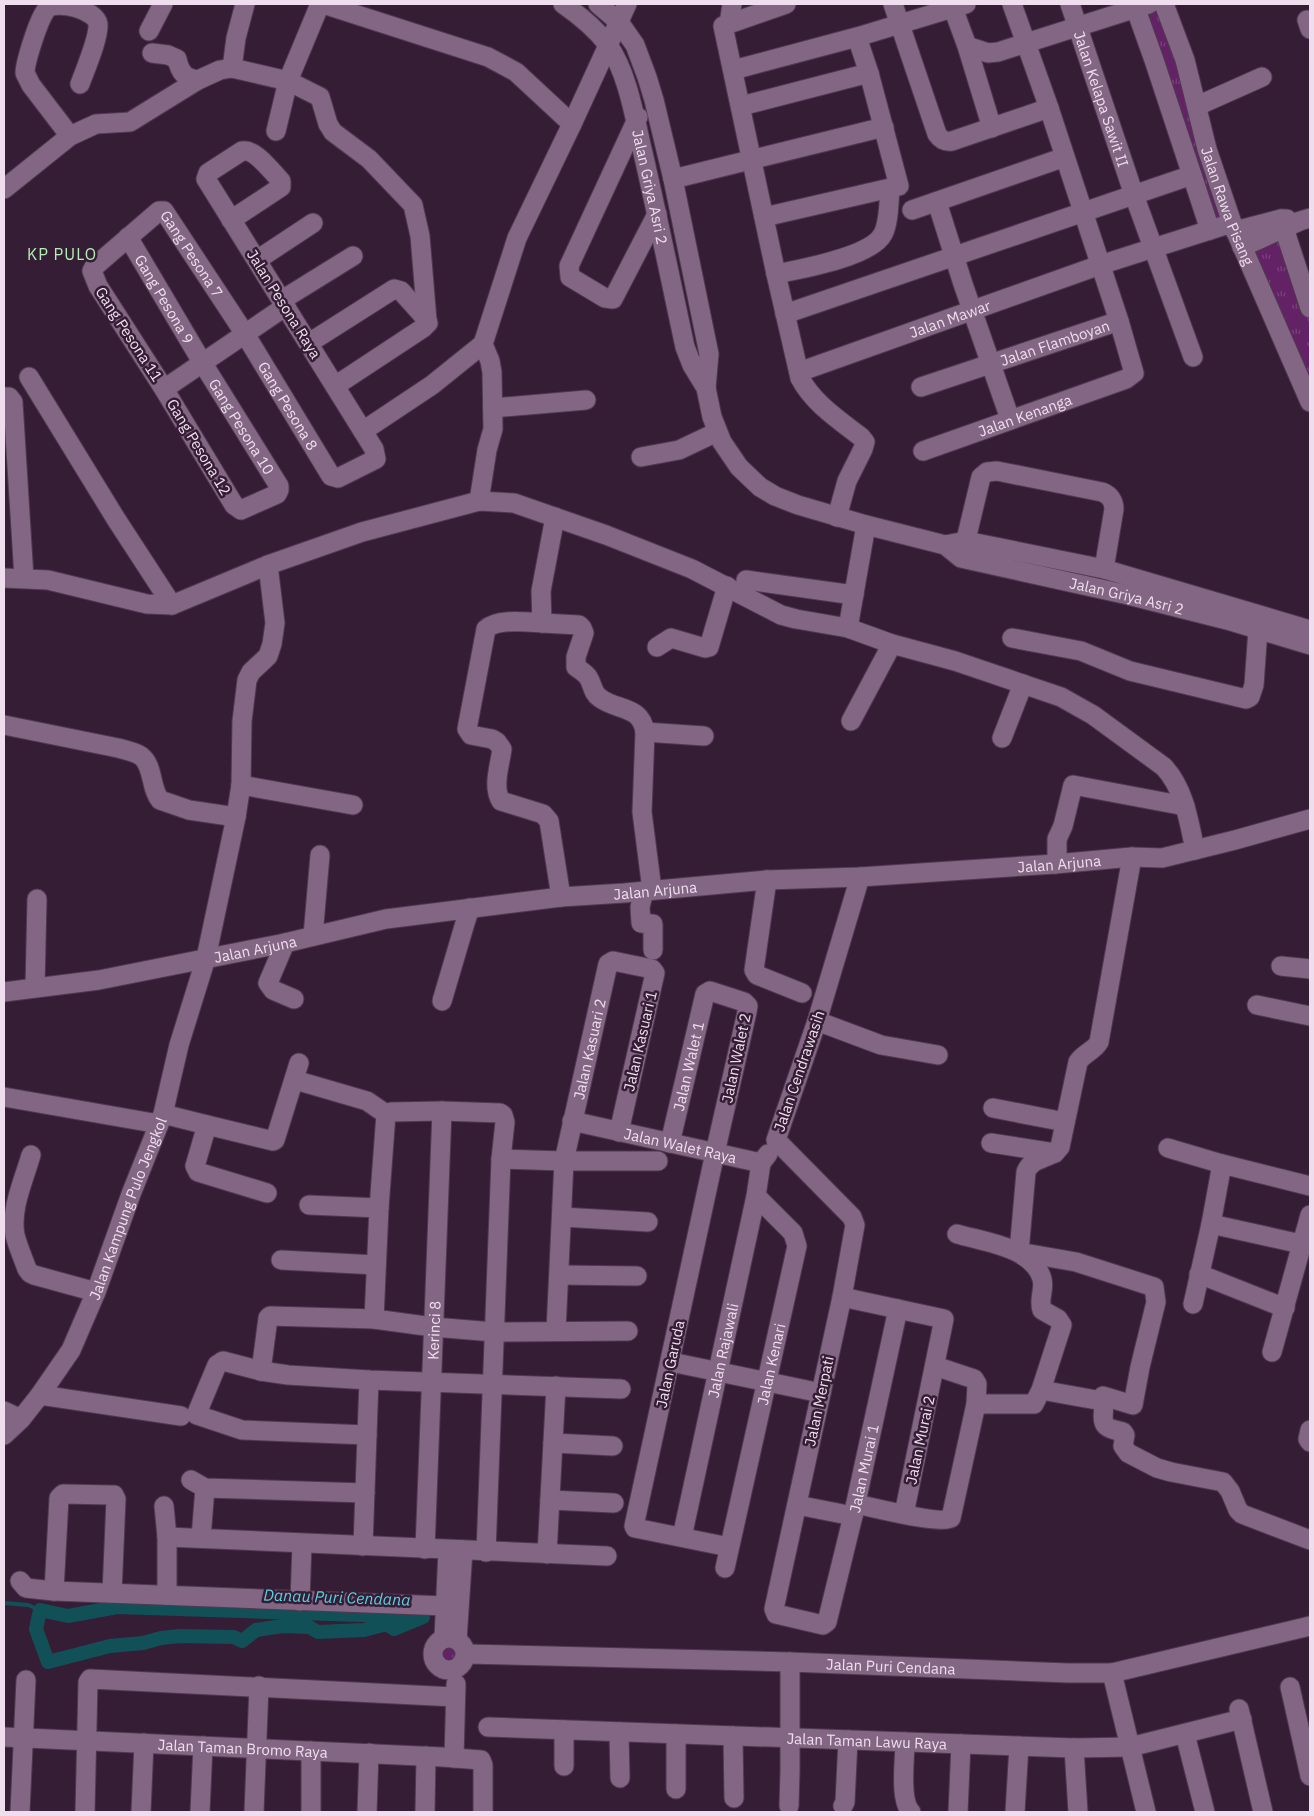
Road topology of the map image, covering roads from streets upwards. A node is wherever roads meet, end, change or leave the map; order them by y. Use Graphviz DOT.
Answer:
graph roads {
  1 [pos="163,4"];
  2 [pos="245,4"];
  3 [pos="321,4"];
  4 [pos="563,4"];
  5 [pos="598,4"];
  6 [pos="627,4"];
  7 [pos="732,4"];
  8 [pos="786,4"];
  9 [pos="893,4"];
  10 [pos="1012,4"];
  11 [pos="1070,4"];
  12 [pos="1164,4"];
  13 [pos="1140,5"];
  14 [pos="959,6"];
  15 [pos="83,7"];
  16 [pos="618,24"];
  17 [pos="729,24"];
  18 [pos="900,24"];
  19 [pos="1078,27"];
  20 [pos="148,31"];
  21 [pos="858,37"];
  22 [pos="609,44"];
  23 [pos="1026,44"];
  24 [pos="967,46"];
  25 [pos="152,52"];
  26 [pos="232,68"];
  27 [pos="733,70"];
  28 [pos="869,72"];
  29 [pos="1262,77"];
  30 [pos="198,80"];
  31 [pos="288,81"];
  32 [pos="80,84"];
  33 [pos="741,106"];
  34 [pos="1197,106"];
  35 [pos="1049,108"];
  36 [pos="645,110"];
  37 [pos="572,124"];
  38 [pos="884,127"];
  39 [pos="992,128"];
  40 [pos="276,131"];
  41 [pos="70,136"];
  42 [pos="1065,157"];
  43 [pos="752,159"];
  44 [pos="1192,176"];
  45 [pos="673,179"];
  46 [pos="6,182"];
  47 [pos="890,188"];
  48 [pos="1134,195"];
  49 [pos="937,202"];
  50 [pos="912,210"];
  51 [pos="1083,212"];
  52 [pos="657,214"];
  53 [pos="764,217"];
  54 [pos="231,220"];
  55 [pos="1294,222"];
  56 [pos="313,223"];
  57 [pos="1210,230"];
  58 [pos="1236,234"];
  59 [pos="128,237"];
  60 [pos="1153,248"];
  61 [pos="354,256"];
  62 [pos="954,256"];
  63 [pos="257,260"];
  64 [pos="1100,265"];
  65 [pos="776,274"];
  66 [pos="284,303"];
  67 [pos="1310,308"];
  68 [pos="972,310"];
  69 [pos="785,314"];
  70 [pos="1119,321"];
  71 [pos="427,322"];
  72 [pos="245,334"];
  73 [pos="309,343"];
  74 [pos="483,344"];
  75 [pos="1193,356"];
  76 [pos="202,362"];
  77 [pos="991,364"];
  78 [pos="799,372"];
  79 [pos="29,377"];
  80 [pos="335,386"];
  81 [pos="706,388"];
  82 [pos="922,388"];
  83 [pos="164,389"];
  84 [pos="4,397"];
  85 [pos="586,400"];
  86 [pos="1310,402"];
  87 [pos="493,408"];
  88 [pos="1010,419"];
  89 [pos="363,431"];
  90 [pos="717,432"];
  91 [pos="922,452"];
  92 [pos="641,456"];
  93 [pos="376,459"];
  94 [pos="479,501"];
  95 [pos="234,505"];
  96 [pos="555,517"];
  97 [pos="837,517"];
  98 [pos="866,525"];
  99 [pos="964,550"];
  100 [pos="268,565"];
  101 [pos="1104,569"];
  102 [pos="4,578"];
  103 [pos="24,578"];
  104 [pos="746,580"];
  105 [pos="728,586"];
  106 [pos="854,595"];
  107 [pos="172,605"];
  108 [pos="1229,613"];
  109 [pos="542,623"];
  110 [pos="848,628"];
  111 [pos="1258,630"];
  112 [pos="1310,630"];
  113 [pos="1012,638"];
  114 [pos="892,644"];
  115 [pos="1310,645"];
  116 [pos="657,647"];
  117 [pos="1023,684"];
  118 [pos="851,721"];
  119 [pos="4,725"];
  120 [pos="645,732"];
  121 [pos="704,736"];
  122 [pos="1002,738"];
  123 [pos="241,784"];
  124 [pos="353,805"];
  125 [pos="1185,806"];
  126 [pos="236,817"];
  127 [pos="1310,819"];
  128 [pos="1195,850"];
  129 [pos="320,855"];
  130 [pos="1132,857"];
  131 [pos="1055,864"];
  132 [pos="860,877"];
  133 [pos="767,880"];
  134 [pos="648,891"];
  135 [pos="561,897"];
  136 [pos="37,899"];
  137 [pos="470,908"];
  138 [pos="313,936"];
  139 [pos="285,943"];
  140 [pos="653,950"];
  141 [pos="206,958"];
  142 [pos="635,964"];
  143 [pos="1281,966"];
  144 [pos="1310,969"];
  145 [pos="35,988"];
  146 [pos="708,991"];
  147 [pos="4,992"];
  148 [pos="802,993"];
  149 [pos="294,999"];
  150 [pos="442,1001"];
  151 [pos="1257,1005"];
  152 [pos="1310,1016"];
  153 [pos="817,1021"];
  154 [pos="938,1055"];
  155 [pos="4,1097"];
  156 [pos="993,1108"];
  157 [pos="442,1111"];
  158 [pos="386,1114"];
  159 [pos="161,1119"];
  160 [pos="572,1121"];
  161 [pos="1065,1122"];
  162 [pos="207,1126"];
  163 [pos="619,1132"];
  164 [pos="776,1140"];
  165 [pos="670,1143"];
  166 [pos="991,1143"];
  167 [pos="1168,1148"];
  168 [pos="715,1153"];
  169 [pos="1056,1153"];
  170 [pos="31,1155"];
  171 [pos="501,1159"];
  172 [pos="564,1161"];
  173 [pos="658,1161"];
  174 [pos="762,1163"];
  175 [pos="1222,1164"];
  176 [pos="1310,1186"];
  177 [pos="267,1193"];
  178 [pos="756,1196"];
  179 [pos="10,1202"];
  180 [pos="310,1205"];
  181 [pos="379,1208"];
  182 [pos="1310,1215"];
  183 [pos="562,1217"];
  184 [pos="648,1222"];
  185 [pos="1211,1224"];
  186 [pos="957,1234"];
  187 [pos="1019,1252"];
  188 [pos="1304,1253"];
  189 [pos="281,1260"];
  190 [pos="376,1265"];
  191 [pos="1199,1274"];
  192 [pos="560,1275"];
  193 [pos="637,1276"];
  194 [pos="96,1292"];
  195 [pos="842,1297"];
  196 [pos="1193,1304"];
  197 [pos="1285,1308"];
  198 [pos="898,1309"];
  199 [pos="374,1319"];
  200 [pos="433,1327"];
  201 [pos="556,1331"];
  202 [pos="628,1331"];
  203 [pos="494,1332"];
  204 [pos="1272,1352"];
  205 [pos="670,1362"];
  206 [pos="936,1366"];
  207 [pos="262,1371"];
  208 [pos="717,1372"];
  209 [pos="369,1380"];
  210 [pos="430,1382"];
  211 [pos="766,1382"];
  212 [pos="492,1384"];
  213 [pos="556,1386"];
  214 [pos="621,1389"];
  215 [pos="1041,1390"];
  216 [pos="821,1393"];
  217 [pos="40,1395"];
  218 [pos="1102,1401"];
  219 [pos="976,1404"];
  220 [pos="1133,1405"];
  221 [pos="12,1415"];
  222 [pos="181,1416"];
  223 [pos="1310,1430"];
  224 [pos="1123,1432"];
  225 [pos="4,1435"];
  226 [pos="367,1435"];
  227 [pos="1310,1442"];
  228 [pos="553,1443"];
  229 [pos="613,1446"];
  230 [pos="365,1493"];
  231 [pos="550,1500"];
  232 [pos="614,1503"];
  233 [pos="796,1505"];
  234 [pos="164,1506"];
  235 [pos="854,1510"];
  236 [pos="904,1514"];
  237 [pos="167,1537"];
  238 [pos="682,1537"];
  239 [pos="200,1538"];
  240 [pos="1310,1540"];
  241 [pos="302,1544"];
  242 [pos="363,1546"];
  243 [pos="729,1548"];
  244 [pos="425,1549"];
  245 [pos="456,1550"];
  246 [pos="486,1552"];
  247 [pos="547,1554"];
  248 [pos="607,1556"];
  249 [pos="725,1568"];
  250 [pos="20,1582"];
  251 [pos="54,1590"];
  252 [pos="112,1593"];
  253 [pos="167,1595"];
  254 [pos="300,1601"];
  255 [pos="446,1606"];
  256 [pos="825,1624"];
  257 [pos="1310,1626"];
  258 [pos="453,1654"];
  259 [pos="790,1662"];
  260 [pos="1112,1673"];
  261 [pos="26,1680"];
  262 [pos="259,1686"];
  263 [pos="449,1697"];
  264 [pos="1298,1698"];
  265 [pos="488,1727"];
  266 [pos="564,1730"];
  267 [pos="619,1732"];
  268 [pos="676,1734"];
  269 [pos="1185,1734"];
  270 [pos="733,1736"];
  271 [pos="4,1737"];
  272 [pos="22,1737"];
  273 [pos="791,1738"];
  274 [pos="88,1740"];
  275 [pos="848,1740"];
  276 [pos="905,1742"];
  277 [pos="144,1743"];
  278 [pos="961,1744"];
  279 [pos="202,1746"];
  280 [pos="1019,1746"];
  281 [pos="1130,1747"];
  282 [pos="256,1748"];
  283 [pos="1074,1748"];
  284 [pos="311,1751"];
  285 [pos="369,1754"];
  286 [pos="441,1757"];
  287 [pos="564,1766"];
  288 [pos="1310,1776"];
  289 [pos="620,1778"];
  290 [pos="676,1789"];
  291 [pos="734,1798"];
  292 [pos="789,1806"];
  293 [pos="843,1806"];
  294 [pos="20,1812"];
  295 [pos="84,1812"];
  296 [pos="141,1812"];
  297 [pos="200,1812"];
  298 [pos="254,1812"];
  299 [pos="311,1812"];
  300 [pos="367,1812"];
  301 [pos="425,1812"];
  302 [pos="483,1812"];
  303 [pos="911,1812"];
  304 [pos="958,1812"];
  305 [pos="1015,1812"];
  306 [pos="1078,1812"];
  307 [pos="1146,1812"];
  308 [pos="1204,1812"];
  309 [pos="1263,1812"];
  1 -- 20 [label="street"];
  2 -- 26 [label="street"];
  3 -- 31 [label="street"];
  3 -- 37 [label="street"];
  4 -- 22 [label="street, Jalan Griya Asri 2"];
  5 -- 16 [label="street, Jalan Griya Asri 2"];
  6 -- 16 [label="street"];
  7 -- 17 [label="street"];
  8 -- 17 [label="street"];
  9 -- 18 [label="street"];
  10 -- 23 [label="street"];
  11 -- 19 [label="street, Jalan Kelapa Sawit II"];
  12 -- 34 [label="street, Jalan Rawa Pisang"];
  13 -- 19 [label="street"];
  13 -- 44 [label="street"];
  14 -- 18 [label="street"];
  14 -- 24 [label="street"];
  15 -- 32 [label="street"];
  15 -- 41 [label="street"];
  16 -- 22 [label="street"];
  16 -- 36 [label="street, Jalan Griya Asri 2"];
  17 -- 27 [label="street"];
  18 -- 21 [label="street"];
  18 -- 39 [label="street"];
  19 -- 23 [label="street"];
  19 -- 48 [label="street, Jalan Kelapa Sawit II"];
  21 -- 27 [label="street"];
  21 -- 28 [label="street"];
  22 -- 36 [label="street, Jalan Griya Asri 2"];
  22 -- 37 [label="street"];
  23 -- 24 [label="street"];
  23 -- 35 [label="street"];
  24 -- 39 [label="street"];
  25 -- 30 [label="street"];
  26 -- 30 [label="street"];
  26 -- 31 [label="street"];
  27 -- 33 [label="street"];
  28 -- 33 [label="street"];
  28 -- 38 [label="street"];
  29 -- 34 [label="street"];
  30 -- 41 [label="street"];
  31 -- 40 [label="street"];
  31 -- 71 [label="street"];
  33 -- 43 [label="street"];
  34 -- 58 [label="street, Jalan Rawa Pisang"];
  35 -- 39 [label="street"];
  35 -- 42 [label="street"];
  36 -- 45 [label="street, Jalan Griya Asri 2"];
  36 -- 52 [label="street, Jalan Griya Asri 2"];
  36 -- 52 [label="street"];
  37 -- 74 [label="street"];
  38 -- 43 [label="street"];
  38 -- 47 [label="street"];
  41 -- 46 [label="street"];
  42 -- 49 [label="street"];
  42 -- 51 [label="street"];
  43 -- 45 [label="street"];
  43 -- 53 [label="street"];
  44 -- 48 [label="street"];
  44 -- 57 [label="street"];
  45 -- 81 [label="street, Jalan Griya Asri 2"];
  47 -- 53 [label="street"];
  47 -- 65 [label="street"];
  48 -- 51 [label="street"];
  48 -- 60 [label="street, Jalan Kelapa Sawit II"];
  49 -- 50 [label="street"];
  49 -- 62 [label="street"];
  51 -- 62 [label="street"];
  51 -- 64 [label="street"];
  52 -- 81 [label="street, Jalan Griya Asri 2"];
  53 -- 65 [label="street"];
  54 -- 54 [label="street, Jalan Pesona Raya"];
  54 -- 63 [label="street, Jalan Pesona Raya"];
  55 -- 58 [label="street, Jalan Mawar"];
  55 -- 67 [label="street"];
  56 -- 63 [label="street"];
  57 -- 58 [label="street, Jalan Mawar"];
  57 -- 60 [label="street, Jalan Mawar"];
  58 -- 86 [label="street, Jalan Rawa Pisang"];
  59 -- 72 [label="street, Gang Pesona 7"];
  59 -- 76 [label="street, Gang Pesona 9"];
  59 -- 83 [label="street, Gang Pesona 11"];
  60 -- 64 [label="street, Jalan Mawar"];
  60 -- 75 [label="street, Jalan Kelapa Sawit II"];
  61 -- 66 [label="street"];
  62 -- 68 [label="street"];
  62 -- 69 [label="street"];
  63 -- 66 [label="street, Jalan Pesona Raya"];
  64 -- 68 [label="street, Jalan Mawar"];
  64 -- 70 [label="street"];
  65 -- 69 [label="street"];
  66 -- 72 [label="street"];
  66 -- 73 [label="street, Jalan Pesona Raya"];
  68 -- 77 [label="street"];
  68 -- 78 [label="street, Jalan Mawar"];
  69 -- 78 [label="street"];
  70 -- 77 [label="street, Jalan Flamboyan"];
  70 -- 88 [label="street, Jalan Kenanga"];
  71 -- 73 [label="street"];
  71 -- 80 [label="street"];
  72 -- 76 [label="street"];
  72 -- 93 [label="street, Gang Pesona 8"];
  73 -- 80 [label="street, Jalan Pesona Raya"];
  74 -- 87 [label="street"];
  74 -- 89 [label="street"];
  76 -- 83 [label="street"];
  76 -- 95 [label="street, Gang Pesona 10"];
  77 -- 82 [label="street, Jalan Flamboyan"];
  77 -- 88 [label="street"];
  78 -- 97 [label="street"];
  79 -- 107 [label="street"];
  80 -- 89 [label="street, Jalan Pesona Raya"];
  81 -- 90 [label="street, Jalan Griya Asri 2"];
  83 -- 95 [label="street, Gang Pesona 12"];
  84 -- 103 [label="street"];
  85 -- 87 [label="street"];
  87 -- 94 [label="street"];
  88 -- 91 [label="street, Jalan Kenanga"];
  89 -- 93 [label="street, Jalan Pesona Raya"];
  90 -- 92 [label="street"];
  90 -- 97 [label="street, Jalan Griya Asri 2"];
  94 -- 96 [label="street"];
  94 -- 100 [label="street"];
  96 -- 105 [label="street"];
  96 -- 109 [label="street"];
  97 -- 98 [label="street, Jalan Griya Asri 2"];
  98 -- 99 [label="street, Jalan Griya Asri 2"];
  98 -- 106 [label="street"];
  99 -- 101 [label="street, Jalan Griya Asri 2"];
  99 -- 101 [label="street"];
  99 -- 108 [label="street, Jalan Griya Asri 2"];
  100 -- 107 [label="street"];
  100 -- 123 [label="street, Jalan Kampung Pulo Jengkol"];
  101 -- 108 [label="street, Jalan Griya Asri 2"];
  102 -- 103 [label="street"];
  103 -- 107 [label="street"];
  104 -- 106 [label="street"];
  105 -- 110 [label="street"];
  105 -- 116 [label="street"];
  106 -- 110 [label="street"];
  108 -- 111 [label="street, Jalan Griya Asri 2"];
  108 -- 112 [label="street, Jalan Griya Asri 2"];
  109 -- 120 [label="street"];
  109 -- 135 [label="street"];
  110 -- 114 [label="street"];
  111 -- 113 [label="street"];
  111 -- 115 [label="street, Jalan Griya Asri 2"];
  114 -- 117 [label="street"];
  114 -- 118 [label="street"];
  117 -- 122 [label="street"];
  117 -- 125 [label="street"];
  119 -- 126 [label="street"];
  120 -- 121 [label="street"];
  120 -- 134 [label="street"];
  123 -- 124 [label="street"];
  123 -- 126 [label="street, Jalan Kampung Pulo Jengkol"];
  125 -- 128 [label="street"];
  125 -- 131 [label="street"];
  126 -- 141 [label="street, Jalan Kampung Pulo Jengkol"];
  127 -- 128 [label="street, Jalan Arjuna"];
  128 -- 130 [label="street, Jalan Arjuna"];
  129 -- 138 [label="street"];
  130 -- 131 [label="street, Jalan Arjuna"];
  130 -- 161 [label="street"];
  131 -- 132 [label="street, Jalan Arjuna"];
  132 -- 133 [label="street, Jalan Arjuna"];
  132 -- 153 [label="street, Jalan Cendrawasih"];
  133 -- 134 [label="street, Jalan Arjuna"];
  133 -- 148 [label="street"];
  134 -- 135 [label="street, Jalan Arjuna"];
  134 -- 140 [label="street"];
  135 -- 137 [label="street, Jalan Arjuna"];
  136 -- 145 [label="street"];
  137 -- 138 [label="street, Jalan Arjuna"];
  137 -- 150 [label="street"];
  138 -- 139 [label="street, Jalan Arjuna"];
  139 -- 141 [label="street, Jalan Arjuna"];
  139 -- 149 [label="street"];
  141 -- 145 [label="street, Jalan Arjuna"];
  141 -- 159 [label="street, Jalan Kampung Pulo Jengkol"];
  142 -- 160 [label="street, Jalan Kasuari 2"];
  142 -- 163 [label="street, Jalan Kasuari 1"];
  143 -- 144 [label="street"];
  145 -- 147 [label="street, Jalan Arjuna"];
  146 -- 165 [label="street, Jalan Walet 1"];
  146 -- 168 [label="street, Jalan Walet 2"];
  151 -- 152 [label="street"];
  153 -- 154 [label="street"];
  153 -- 164 [label="street, Jalan Cendrawasih"];
  155 -- 159 [label="street"];
  156 -- 161 [label="street"];
  157 -- 158 [label="street"];
  157 -- 171 [label="street"];
  157 -- 200 [label="street, Kerinci 8"];
  158 -- 162 [label="street"];
  158 -- 181 [label="street"];
  159 -- 162 [label="street"];
  159 -- 194 [label="street, Jalan Kampung Pulo Jengkol"];
  160 -- 163 [label="street, Jalan Walet Raya"];
  160 -- 172 [label="street, Jalan Kasuari 2"];
  161 -- 169 [label="street"];
  162 -- 177 [label="street"];
  163 -- 165 [label="street, Jalan Walet Raya"];
  164 -- 174 [label="street"];
  164 -- 195 [label="street, Jalan Cendrawasih"];
  165 -- 168 [label="street, Jalan Walet Raya"];
  166 -- 169 [label="street"];
  167 -- 175 [label="street"];
  168 -- 174 [label="street, Jalan Walet Raya"];
  168 -- 205 [label="street, Jalan Garuda"];
  169 -- 187 [label="street"];
  170 -- 179 [label="street"];
  171 -- 172 [label="street"];
  171 -- 203 [label="street"];
  172 -- 173 [label="street"];
  172 -- 183 [label="street, Jalan Kasuari 2"];
  174 -- 178 [label="street, Jalan Rajawali"];
  175 -- 176 [label="street"];
  175 -- 185 [label="street"];
  178 -- 208 [label="street, Jalan Rajawali"];
  178 -- 211 [label="street, Jalan Kenari"];
  179 -- 194 [label="street"];
  180 -- 181 [label="street"];
  181 -- 190 [label="street"];
  182 -- 188 [label="street"];
  183 -- 184 [label="street"];
  183 -- 192 [label="street, Jalan Kasuari 2"];
  185 -- 188 [label="street"];
  185 -- 191 [label="street"];
  186 -- 187 [label="street"];
  187 -- 215 [label="street"];
  187 -- 220 [label="street"];
  188 -- 197 [label="street"];
  189 -- 190 [label="street"];
  190 -- 199 [label="street"];
  191 -- 196 [label="street"];
  191 -- 197 [label="street"];
  192 -- 193 [label="street"];
  192 -- 201 [label="street, Jalan Kasuari 2"];
  194 -- 217 [label="street, Jalan Kampung Pulo Jengkol"];
  195 -- 198 [label="street"];
  195 -- 216 [label="street, Jalan Merpati"];
  197 -- 204 [label="street"];
  198 -- 206 [label="street, Jalan Murai 2"];
  198 -- 235 [label="street, Jalan Murai 1"];
  199 -- 200 [label="street"];
  199 -- 207 [label="street"];
  200 -- 203 [label="street"];
  200 -- 210 [label="street, Kerinci 8"];
  201 -- 202 [label="street"];
  201 -- 203 [label="street"];
  203 -- 212 [label="street"];
  205 -- 208 [label="street"];
  205 -- 238 [label="street, Jalan Garuda"];
  206 -- 219 [label="street"];
  206 -- 236 [label="street, Jalan Murai 2"];
  207 -- 209 [label="street"];
  207 -- 226 [label="street"];
  208 -- 211 [label="street"];
  208 -- 238 [label="street, Jalan Rajawali"];
  209 -- 210 [label="street"];
  209 -- 226 [label="street"];
  210 -- 212 [label="street"];
  210 -- 244 [label="street, Kerinci 8"];
  211 -- 216 [label="street"];
  211 -- 243 [label="street, Jalan Kenari"];
  212 -- 213 [label="street"];
  212 -- 246 [label="street"];
  213 -- 214 [label="street"];
  213 -- 228 [label="street"];
  215 -- 218 [label="street"];
  215 -- 219 [label="street"];
  216 -- 233 [label="street, Jalan Merpati"];
  217 -- 221 [label="street, Jalan Kampung Pulo Jengkol"];
  217 -- 222 [label="street"];
  218 -- 220 [label="street"];
  218 -- 224 [label="street"];
  219 -- 236 [label="street"];
  220 -- 224 [label="street"];
  221 -- 225 [label="street, Jalan Kampung Pulo Jengkol"];
  223 -- 227 [label="street"];
  224 -- 240 [label="street"];
  226 -- 230 [label="street"];
  228 -- 229 [label="street"];
  228 -- 231 [label="street"];
  230 -- 239 [label="street"];
  230 -- 242 [label="street"];
  231 -- 232 [label="street"];
  231 -- 247 [label="street"];
  233 -- 235 [label="street"];
  233 -- 256 [label="street, Jalan Merpati"];
  234 -- 237 [label="street"];
  235 -- 236 [label="street"];
  235 -- 256 [label="street, Jalan Murai 1"];
  237 -- 239 [label="street"];
  237 -- 253 [label="street"];
  238 -- 243 [label="street"];
  239 -- 241 [label="street"];
  241 -- 242 [label="street"];
  241 -- 254 [label="street"];
  242 -- 244 [label="street"];
  243 -- 249 [label="street, Jalan Kenari"];
  244 -- 245 [label="street"];
  245 -- 246 [label="street"];
  245 -- 255 [label="street"];
  245 -- 258 [label="street"];
  246 -- 247 [label="street"];
  247 -- 248 [label="street"];
  250 -- 251 [label="street"];
  251 -- 252 [label="street"];
  251 -- 252 [label="street"];
  252 -- 253 [label="street"];
  253 -- 254 [label="street"];
  254 -- 255 [label="street"];
  255 -- 258 [label="street"];
  257 -- 260 [label="street, Jalan Puri Cendana"];
  258 -- 259 [label="street, Jalan Puri Cendana"];
  258 -- 263 [label="street"];
  259 -- 260 [label="street, Jalan Puri Cendana"];
  259 -- 273 [label="street"];
  260 -- 281 [label="street"];
  261 -- 272 [label="street"];
  262 -- 263 [label="street"];
  262 -- 274 [label="street"];
  262 -- 282 [label="street"];
  263 -- 286 [label="street"];
  264 -- 288 [label="street"];
  265 -- 266 [label="street, Jalan Taman Lawu Raya"];
  266 -- 267 [label="street, Jalan Taman Lawu Raya"];
  266 -- 287 [label="street"];
  267 -- 268 [label="street, Jalan Taman Lawu Raya"];
  267 -- 289 [label="street"];
  268 -- 270 [label="street, Jalan Taman Lawu Raya"];
  268 -- 290 [label="street"];
  269 -- 281 [label="street, Jalan Taman Lawu Raya"];
  269 -- 308 [label="street"];
  269 -- 309 [label="street, Jalan Taman Lawu Raya"];
  270 -- 273 [label="street, Jalan Taman Lawu Raya"];
  270 -- 291 [label="street"];
  271 -- 272 [label="street, Jalan Taman Bromo Raya"];
  272 -- 274 [label="street, Jalan Taman Bromo Raya"];
  272 -- 294 [label="street"];
  273 -- 275 [label="street, Jalan Taman Lawu Raya"];
  273 -- 292 [label="street"];
  274 -- 277 [label="street, Jalan Taman Bromo Raya"];
  274 -- 295 [label="street"];
  275 -- 276 [label="street, Jalan Taman Lawu Raya"];
  275 -- 293 [label="street"];
  276 -- 278 [label="street, Jalan Taman Lawu Raya"];
  276 -- 303 [label="street"];
  277 -- 279 [label="street, Jalan Taman Bromo Raya"];
  277 -- 296 [label="street"];
  278 -- 280 [label="street, Jalan Taman Lawu Raya"];
  278 -- 304 [label="street"];
  279 -- 282 [label="street, Jalan Taman Bromo Raya"];
  279 -- 297 [label="street"];
  280 -- 283 [label="street, Jalan Taman Lawu Raya"];
  280 -- 305 [label="street"];
  281 -- 283 [label="street, Jalan Taman Lawu Raya"];
  281 -- 307 [label="street"];
  282 -- 284 [label="street, Jalan Taman Bromo Raya"];
  282 -- 298 [label="street"];
  283 -- 306 [label="street"];
  284 -- 285 [label="street, Jalan Taman Bromo Raya"];
  284 -- 299 [label="street"];
  285 -- 286 [label="street, Jalan Taman Bromo Raya"];
  285 -- 300 [label="street"];
  286 -- 301 [label="street"];
  286 -- 302 [label="street, Jalan Taman Bromo Raya"];
}
